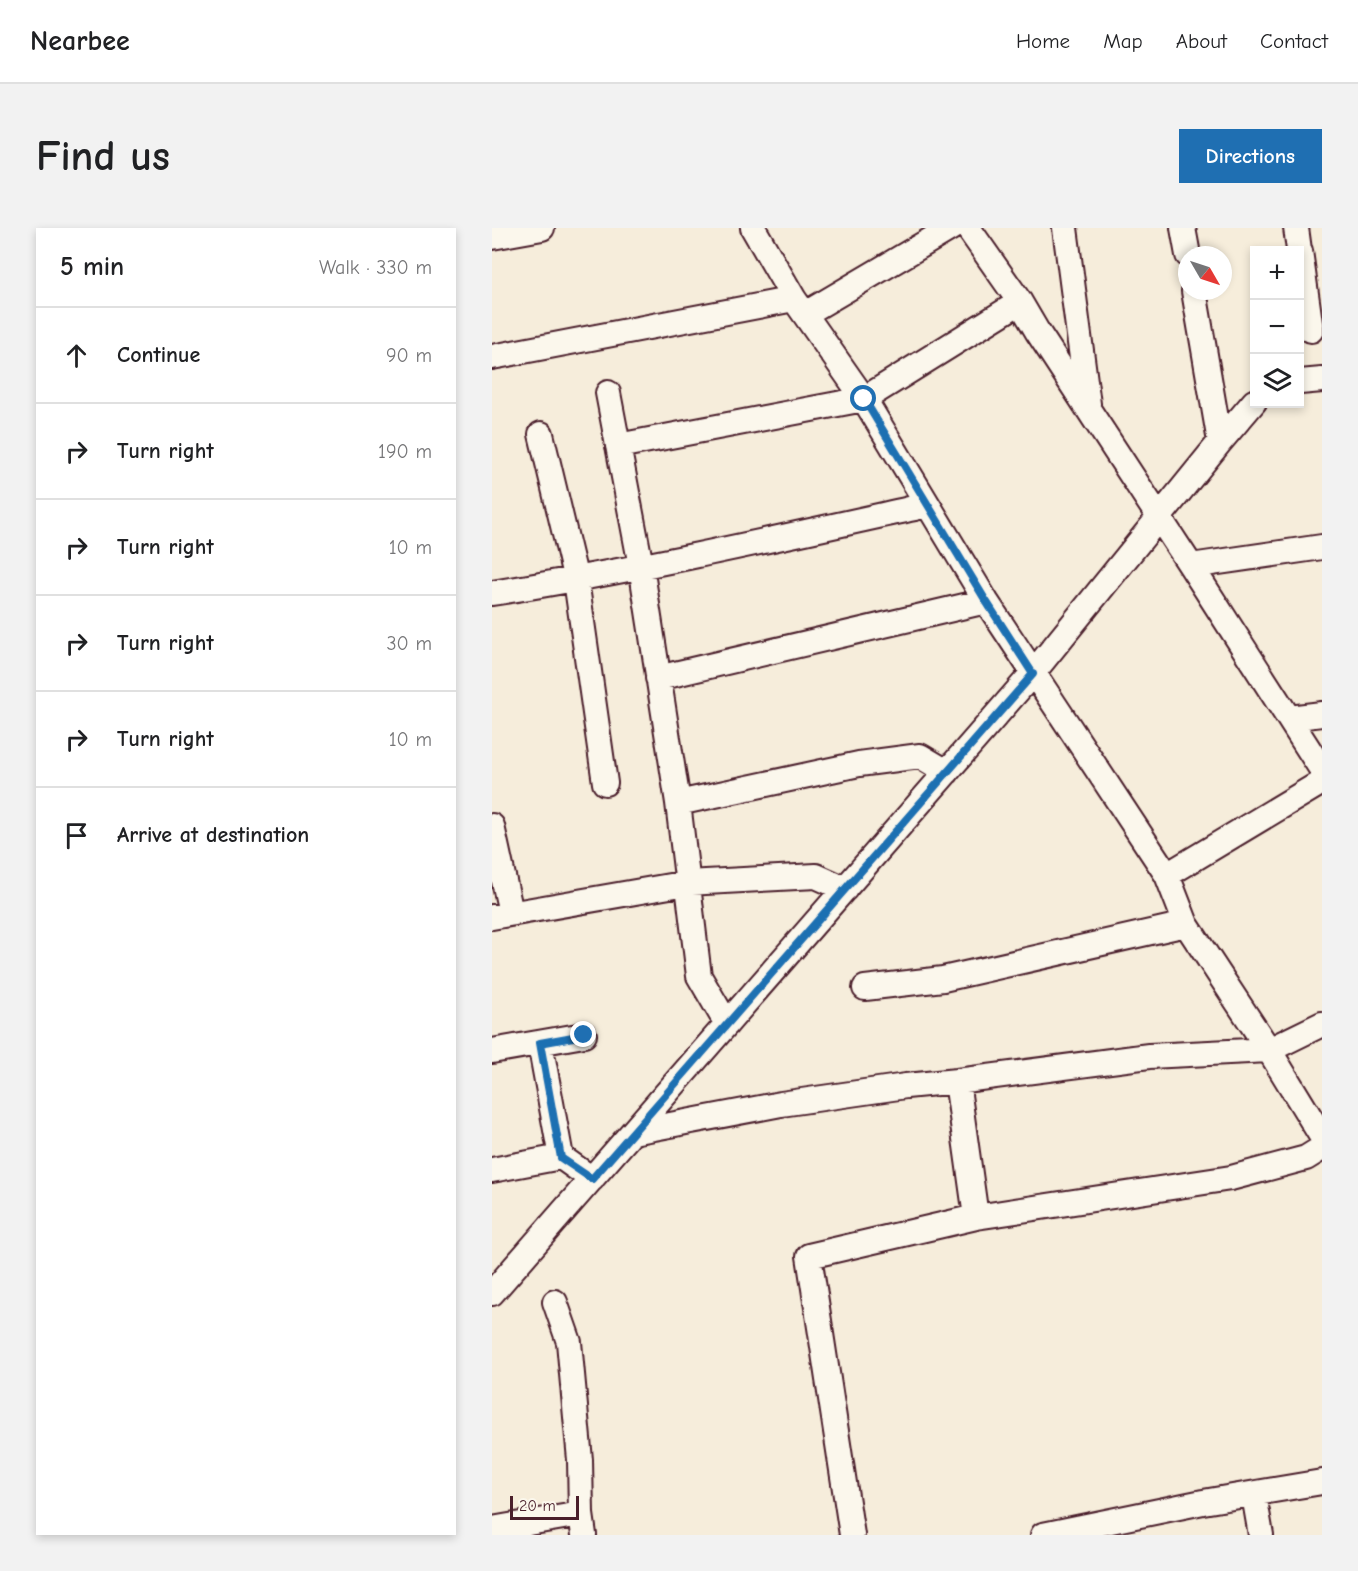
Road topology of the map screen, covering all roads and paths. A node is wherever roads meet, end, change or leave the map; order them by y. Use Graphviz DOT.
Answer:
graph roads {
  1 [pos="542,228"];
  2 [pos="753,228"];
  3 [pos="951,228"];
  4 [pos="968,228"];
  5 [pos="1065,228"];
  6 [pos="1183,228"];
  7 [pos="1296,228"];
  8 [pos="492,237"];
  9 [pos="1186,246"];
  10 [pos="1298,246"];
  11 [pos="1304,284"];
  12 [pos="1196,300"];
  13 [pos="1020,302"];
  14 [pos="799,306"];
  15 [pos="1311,331"];
  16 [pos="492,357"];
  17 [pos="1322,380"];
  18 [pos="1304,382"];
  19 [pos="608,393"];
  20 [pos="864,399"];
  21 [pos="1250,407"];
  22 [pos="1088,409"];
  23 [pos="541,434"];
  24 [pos="1220,442"];
  25 [pos="618,446"];
  26 [pos="928,505"];
  27 [pos="1160,518"];
  28 [pos="1322,547"];
  29 [pos="1191,566"];
  30 [pos="640,567"];
  31 [pos="576,580"];
  32 [pos="492,593"];
  33 [pos="986,601"];
  34 [pos="1033,674"];
  35 [pos="658,678"];
  36 [pos="1322,714"];
  37 [pos="1289,718"];
  38 [pos="1322,770"];
  39 [pos="947,772"];
  40 [pos="1322,782"];
  41 [pos="605,783"];
  42 [pos="678,803"];
  43 [pos="492,826"];
  44 [pos="1167,875"];
  45 [pos="687,883"];
  46 [pos="845,889"];
  47 [pos="502,915"];
  48 [pos="1186,924"];
  49 [pos="865,988"];
  50 [pos="727,1024"];
  51 [pos="1322,1024"];
  52 [pos="584,1035"];
  53 [pos="540,1043"];
  54 [pos="1269,1050"];
  55 [pos="492,1051"];
  56 [pos="957,1081"];
  57 [pos="633,1132"];
  58 [pos="1322,1137"];
  59 [pos="1322,1148"];
  60 [pos="561,1158"];
  61 [pos="492,1170"];
  62 [pos="592,1179"];
  63 [pos="976,1217"];
  64 [pos="492,1293"];
  65 [pos="555,1302"];
  66 [pos="1322,1482"];
  67 [pos="1254,1495"];
  68 [pos="582,1525"];
  69 [pos="492,1529"];
  70 [pos="852,1535"];
  71 [pos="1043,1535"];
  72 [pos="1261,1535"];
  1 -- 8 [label="street"];
  2 -- 14 [label="street"];
  3 -- 14 [label="street"];
  4 -- 13 [label="street"];
  5 -- 22 [label="street"];
  6 -- 9 [label="street"];
  7 -- 10 [label="street"];
  11 -- 15 [label="street"];
  12 -- 24 [label="street"];
  13 -- 20 [label="street"];
  13 -- 22 [label="street"];
  14 -- 16 [label="street"];
  14 -- 20 [label="street"];
  17 -- 18 [label="street"];
  19 -- 25 [label="street"];
  20 -- 25 [label="street"];
  20 -- 26 [label="street"];
  21 -- 24 [label="street"];
  22 -- 27 [label="street"];
  23 -- 31 [label="street"];
  24 -- 27 [label="street"];
  25 -- 30 [label="street"];
  26 -- 30 [label="street"];
  26 -- 33 [label="street"];
  27 -- 29 [label="street"];
  27 -- 34 [label="street"];
  28 -- 29 [label="street"];
  29 -- 37 [label="street"];
  30 -- 31 [label="street"];
  30 -- 35 [label="street"];
  31 -- 32 [label="street"];
  31 -- 41 [label="street"];
  33 -- 34 [label="street"];
  33 -- 35 [label="street"];
  34 -- 39 [label="street"];
  34 -- 44 [label="street"];
  35 -- 42 [label="street"];
  36 -- 37 [label="street"];
  37 -- 38 [label="street"];
  39 -- 42 [label="street"];
  39 -- 46 [label="street"];
  40 -- 44 [label="street"];
  42 -- 45 [label="street"];
  43 -- 47 [label="street"];
  44 -- 48 [label="street"];
  45 -- 46 [label="street"];
  45 -- 47 [label="street"];
  45 -- 50 [label="street"];
  46 -- 50 [label="street"];
  48 -- 49 [label="street"];
  48 -- 54 [label="street"];
  50 -- 57 [label="street"];
  51 -- 54 [label="street"];
  52 -- 53 [label="street"];
  53 -- 55 [label="street"];
  53 -- 60 [label="street"];
  54 -- 56 [label="street"];
  54 -- 58 [label="street"];
  56 -- 57 [label="street"];
  56 -- 63 [label="street"];
  57 -- 62 [label="street"];
  59 -- 63 [label="street"];
  60 -- 61 [label="street"];
  60 -- 62 [label="street"];
  62 -- 64 [label="street"];
  63 -- 70 [label="street"];
  65 -- 68 [label="street"];
  66 -- 67 [label="street"];
  67 -- 71 [label="street"];
  67 -- 72 [label="street"];
  68 -- 69 [label="street"];
}
